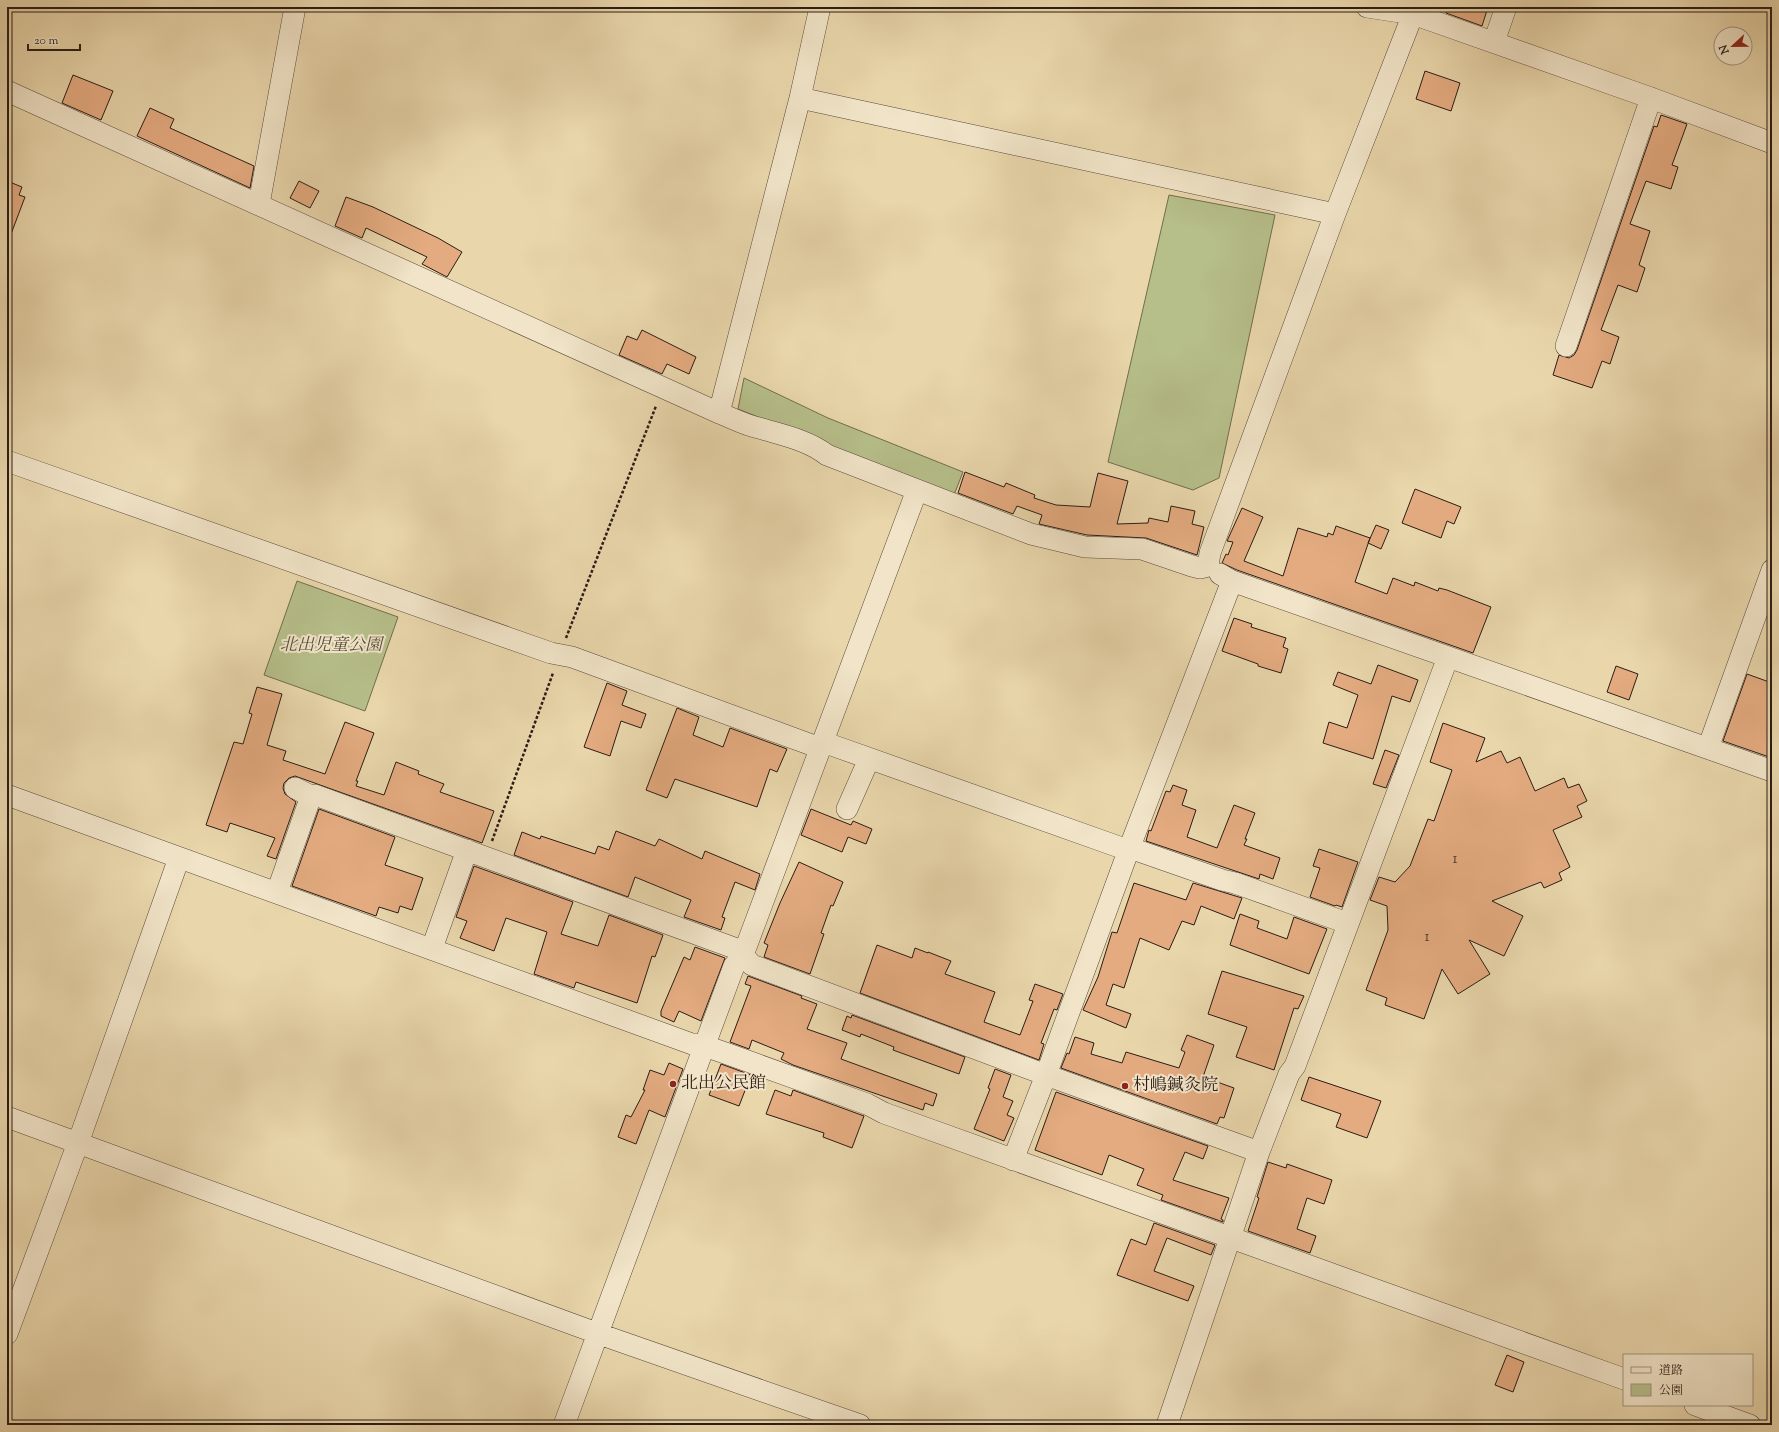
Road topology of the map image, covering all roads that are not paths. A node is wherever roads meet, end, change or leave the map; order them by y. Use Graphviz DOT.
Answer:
graph roads {
  1 [pos="295,7"];
  2 [pos="820,7"];
  3 [pos="1367,7"];
  4 [pos="1506,7"];
  5 [pos="1413,11"];
  6 [pos="1494,42"];
  7 [pos="7,91"];
  8 [pos="800,98"];
  9 [pos="1652,98"];
  10 [pos="1772,143"];
  11 [pos="259,204"];
  12 [pos="1335,214"];
  13 [pos="1566,346"];
  14 [pos="719,413"];
  15 [pos="7,461"];
  16 [pos="917,490"];
  17 [pos="1208,566"];
  18 [pos="1772,570"];
  19 [pos="1232,581"];
  20 [pos="1448,657"];
  21 [pos="822,745"];
  22 [pos="1708,748"];
  23 [pos="869,759"];
  24 [pos="1772,771"];
  25 [pos="7,795"];
  26 [pos="847,810"];
  27 [pos="1129,849"];
  28 [pos="467,850"];
  29 [pos="179,858"];
  30 [pos="277,892"];
  31 [pos="1347,923"];
  32 [pos="432,948"];
  33 [pos="743,955"];
  34 [pos="706,1046"];
  35 [pos="1046,1075"];
  36 [pos="7,1117"];
  37 [pos="78,1143"];
  38 [pos="1259,1152"];
  39 [pos="1013,1160"];
  40 [pos="1230,1237"];
  41 [pos="7,1334"];
  42 [pos="603,1335"];
  43 [pos="1623,1379"];
  44 [pos="1698,1406"];
  45 [pos="564,1425"];
  46 [pos="860,1425"];
  47 [pos="1168,1425"];
  48 [pos="1750,1425"];
  1 -- 11 [label="street"];
  2 -- 8 [label="street"];
  3 -- 5 [label="street"];
  4 -- 6 [label="street"];
  5 -- 6 [label="street"];
  5 -- 12 [label="street"];
  6 -- 9 [label="street"];
  7 -- 11 [label="street"];
  8 -- 12 [label="street"];
  8 -- 14 [label="street"];
  9 -- 10 [label="street"];
  9 -- 13 [label="street"];
  11 -- 14 [label="street"];
  12 -- 17 [label="street"];
  14 -- 16 [label="street"];
  15 -- 21 [label="street"];
  16 -- 17 [label="street"];
  16 -- 21 [label="street"];
  17 -- 19 [label="street"];
  18 -- 22 [label="street"];
  19 -- 20 [label="street"];
  19 -- 27 [label="street"];
  20 -- 22 [label="street"];
  20 -- 31 [label="street"];
  21 -- 23 [label="street"];
  21 -- 33 [label="street"];
  22 -- 24 [label="street"];
  23 -- 26 [label="street"];
  23 -- 27 [label="street"];
  25 -- 29 [label="street"];
  27 -- 31 [label="street"];
  27 -- 35 [label="street"];
  28 -- 30 [label="street"];
  28 -- 32 [label="street"];
  28 -- 33 [label="street"];
  29 -- 30 [label="street"];
  29 -- 37 [label="street"];
  30 -- 32 [label="street"];
  31 -- 38 [label="street"];
  32 -- 34 [label="street"];
  33 -- 34 [label="street"];
  33 -- 35 [label="street"];
  34 -- 39 [label="street"];
  34 -- 42 [label="street"];
  35 -- 38 [label="street"];
  35 -- 39 [label="street"];
  36 -- 37 [label="street"];
  37 -- 41 [label="street"];
  37 -- 42 [label="street"];
  38 -- 40 [label="street"];
  39 -- 40 [label="street"];
  40 -- 43 [label="street"];
  40 -- 47 [label="street"];
  42 -- 45 [label="street"];
  42 -- 46 [label="street"];
  44 -- 48 [label="street"];
}
